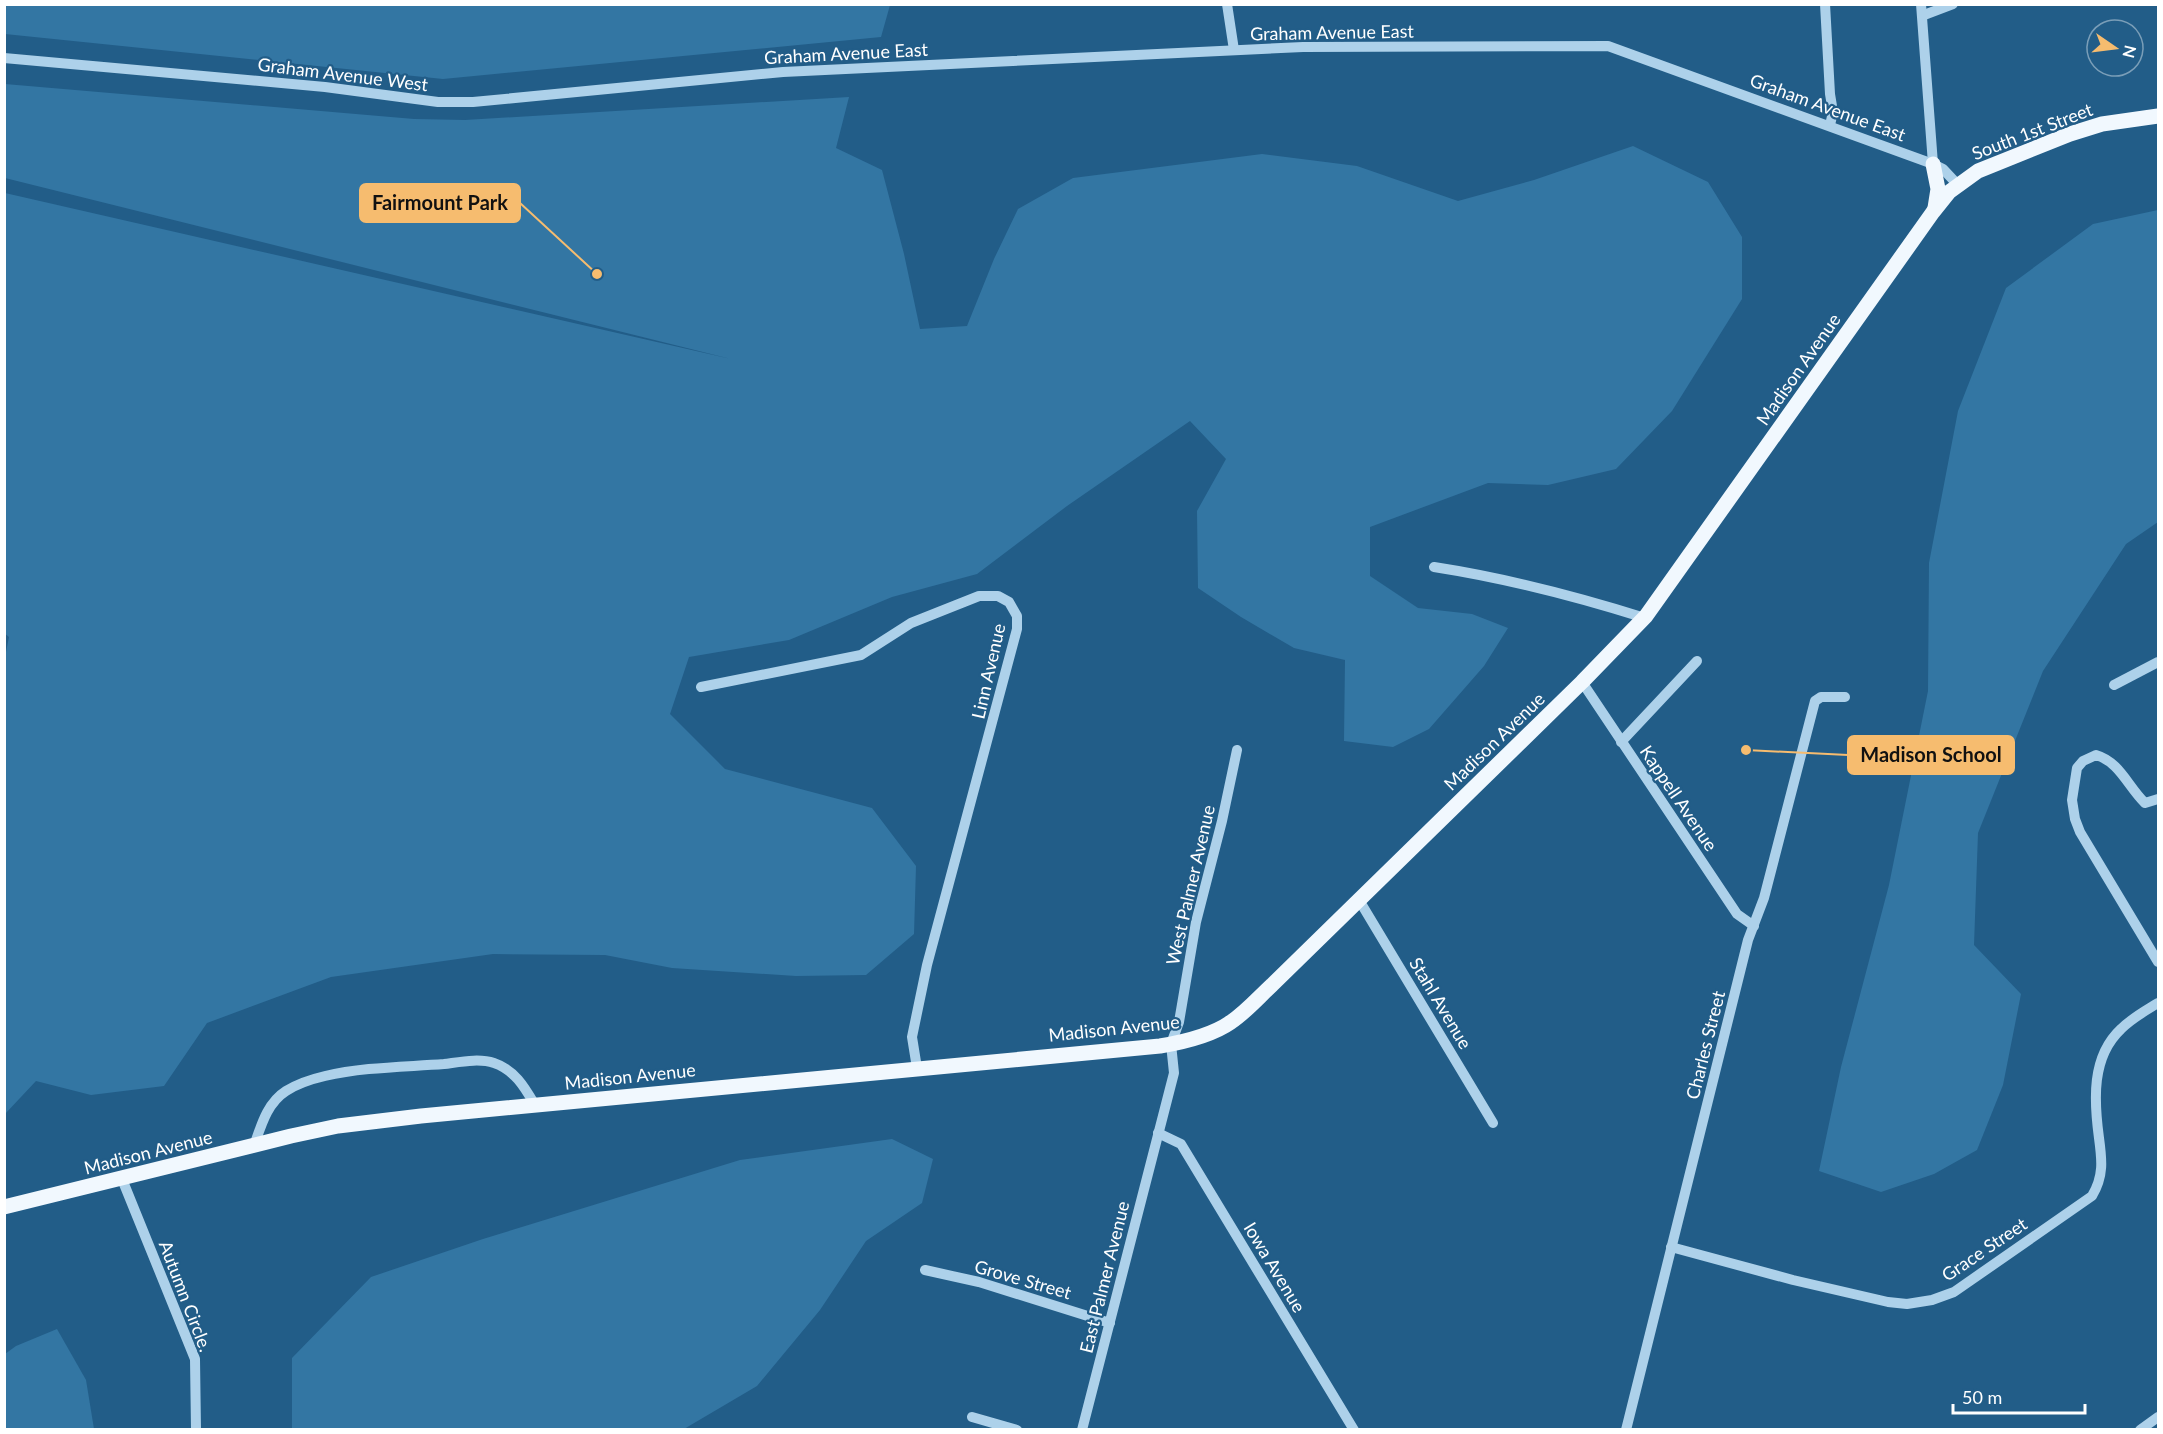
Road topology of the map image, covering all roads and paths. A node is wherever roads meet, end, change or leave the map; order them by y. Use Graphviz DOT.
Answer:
graph roads {
  1 [pos="1227,4"];
  2 [pos="1825,4"];
  3 [pos="1953,4"];
  4 [pos="1922,10"];
  5 [pos="1234,50"];
  6 [pos="4,58"];
  7 [pos="677,81"];
  8 [pos="2158,116"];
  9 [pos="1830,125"];
  10 [pos="1933,164"];
  11 [pos="1958,185"];
  12 [pos="1935,209"];
  13 [pos="1434,567"];
  14 [pos="1645,618"];
  15 [pos="1697,661"];
  16 [pos="2158,662"];
  17 [pos="1582,682"];
  18 [pos="2114,685"];
  19 [pos="701,687"];
  20 [pos="1845,697"];
  21 [pos="1621,742"];
  22 [pos="1237,750"];
  23 [pos="2158,799"];
  24 [pos="1359,900"];
  25 [pos="1754,926"];
  26 [pos="2158,962"];
  27 [pos="2158,1003"];
  28 [pos="1171,1044"];
  29 [pos="917,1068"];
  30 [pos="535,1105"];
  31 [pos="1493,1123"];
  32 [pos="1158,1133"];
  33 [pos="254,1146"];
  34 [pos="122,1179"];
  35 [pos="4,1207"];
  36 [pos="1671,1247"];
  37 [pos="926,1270"];
  38 [pos="1110,1323"];
  39 [pos="972,1417"];
  40 [pos="2158,1417"];
  41 [pos="196,1430"];
  42 [pos="1017,1430"];
  43 [pos="1082,1430"];
  44 [pos="1354,1430"];
  45 [pos="1626,1430"];
  46 [pos="2140,1430"];
  1 -- 5 [label="street"];
  2 -- 9 [label="street"];
  3 -- 4 [label="street"];
  4 -- 10 [label="street"];
  5 -- 7 [label="street, Graham Avenue East"];
  5 -- 9 [label="street, Graham Avenue East"];
  6 -- 7 [label="street, Graham Avenue West"];
  8 -- 11 [label="main road, South 1st Street"];
  9 -- 10 [label="street, Graham Avenue East"];
  10 -- 11 [label="street, Graham Avenue East"];
  10 -- 12 [label="main road"];
  11 -- 12 [label="main road, Madison Avenue"];
  12 -- 14 [label="main road, Madison Avenue"];
  13 -- 14 [label="street"];
  14 -- 17 [label="main road, Madison Avenue"];
  15 -- 21 [label="street"];
  16 -- 18 [label="street"];
  17 -- 21 [label="street, Kappell Avenue"];
  17 -- 24 [label="main road, Madison Avenue"];
  19 -- 29 [label="street, Linn Avenue"];
  20 -- 25 [label="street, Charles Street"];
  21 -- 25 [label="street, Kappell Avenue"];
  22 -- 28 [label="street, West Palmer Avenue"];
  23 -- 26 [label="street"];
  24 -- 28 [label="main road, Madison Avenue"];
  24 -- 31 [label="street, Stahl Avenue"];
  25 -- 36 [label="street, Charles Street"];
  27 -- 36 [label="street, Grace Street"];
  28 -- 29 [label="main road, Madison Avenue"];
  28 -- 32 [label="street, West Palmer Avenue"];
  29 -- 30 [label="main road, Madison Avenue"];
  30 -- 33 [label="main road, Madison Avenue"];
  30 -- 33 [label="street"];
  32 -- 38 [label="street, East Palmer Avenue"];
  32 -- 44 [label="street, Iowa Avenue"];
  33 -- 34 [label="main road, Madison Avenue"];
  34 -- 35 [label="main road, Madison Avenue"];
  34 -- 41 [label="street, Autumn Circle."];
  36 -- 45 [label="street, Charles Street"];
  37 -- 38 [label="street, Grove Street"];
  38 -- 43 [label="street, East Palmer Avenue"];
  39 -- 42 [label="street"];
  40 -- 46 [label="street"];
}
